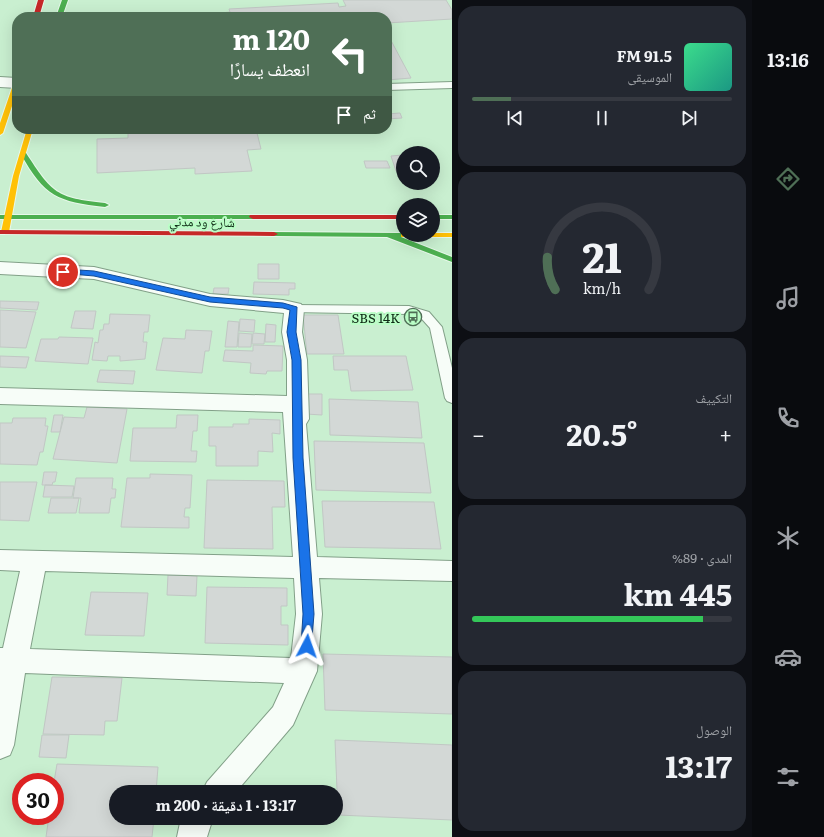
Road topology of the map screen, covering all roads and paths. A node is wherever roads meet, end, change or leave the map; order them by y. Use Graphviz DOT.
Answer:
graph roads {
  1 [pos="41,0"];
  2 [pos="65,0"];
  3 [pos="37,12"];
  4 [pos="61,12"];
  5 [pos="0,82"];
  6 [pos="12,82"];
  7 [pos="452,85"];
  8 [pos="392,87"];
  9 [pos="12,97"];
  10 [pos="0,133"];
  11 [pos="29,134"];
  12 [pos="24,154"];
  13 [pos="111,206"];
  14 [pos="290,207"];
  15 [pos="396,214"];
  16 [pos="396,216"];
  17 [pos="4,217"];
  18 [pos="440,217"];
  19 [pos="452,217"];
  20 [pos="3,232"];
  21 [pos="388,235"];
  22 [pos="396,235"];
  23 [pos="440,235"];
  24 [pos="452,235"];
  25 [pos="452,260"];
  26 [pos="0,268"];
  27 [pos="294,309"];
  28 [pos="0,396"];
  29 [pos="452,398"];
  30 [pos="298,458"];
  31 [pos="0,560"];
  32 [pos="35,561"];
  33 [pos="304,568"];
  34 [pos="452,571"];
  35 [pos="7,660"];
  36 [pos="303,671"];
  37 [pos="0,745"];
  38 [pos="223,785"];
  39 [pos="194,825"];
  40 [pos="192,837"];
  1 -- 3 [label="main road"];
  2 -- 4 [label="main road"];
  5 -- 6 [label="street"];
  7 -- 8 [label="lane"];
  9 -- 10 [label="main road"];
  11 -- 12 [label="main road"];
  12 -- 13 [label="main road"];
  12 -- 17 [label="main road"];
  14 -- 15 [label="main road"];
  16 -- 17 [label="main road, شارع ود مدني"];
  17 -- 20 [label="main road"];
  18 -- 19 [label="main road"];
  20 -- 21 [label="main road, شارع ود مدني"];
  21 -- 22 [label="main road, شارع ود مدني"];
  21 -- 25 [label="main road"];
  23 -- 24 [label="main road, شارع ود مدني"];
  26 -- 27 [label="street"];
  27 -- 29 [label="lane"];
  27 -- 30 [label="street"];
  28 -- 30 [label="street"];
  30 -- 33 [label="street"];
  31 -- 32 [label="street"];
  32 -- 33 [label="street"];
  32 -- 35 [label="street"];
  33 -- 34 [label="street"];
  33 -- 36 [label="street"];
  35 -- 36 [label="street"];
  35 -- 37 [label="street"];
  36 -- 38 [label="street"];
  39 -- 40 [label="street"];
}
